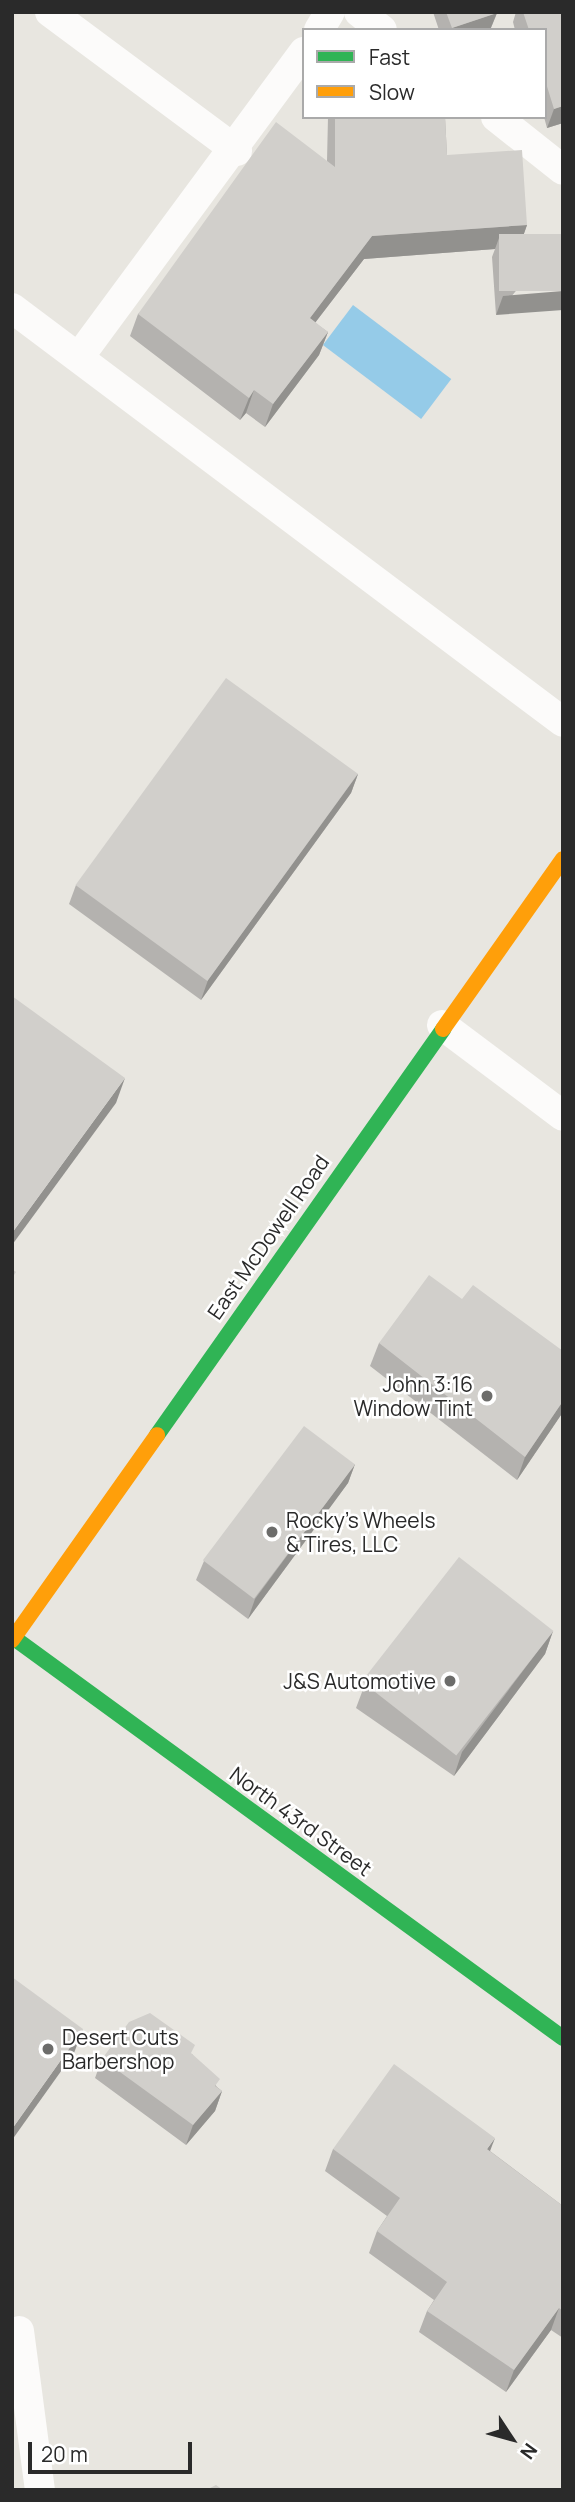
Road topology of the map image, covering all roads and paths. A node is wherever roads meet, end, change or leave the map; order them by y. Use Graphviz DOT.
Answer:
graph roads {
  1 [pos="50,12"];
  2 [pos="330,12"];
  3 [pos="359,12"];
  4 [pos="319,28"];
  5 [pos="379,28"];
  6 [pos="302,55"];
  7 [pos="499,119"];
  8 [pos="237,151"];
  9 [pos="563,170"];
  10 [pos="12,307"];
  11 [pos="79,358"];
  12 [pos="563,722"];
  13 [pos="563,859"];
  14 [pos="442,1025"];
  15 [pos="563,1116"];
  16 [pos="13,1639"];
  17 [pos="563,2038"];
  18 [pos="19,2331"];
  19 [pos="30,2468"];
  1 -- 8 [label="lane"];
  2 -- 4 [label="lane"];
  3 -- 5 [label="lane"];
  6 -- 8 [label="lane"];
  7 -- 9 [label="lane"];
  8 -- 11 [label="lane"];
  10 -- 11 [label="lane"];
  11 -- 12 [label="lane"];
  13 -- 14 [label="main road, East McDowell Road"];
  14 -- 15 [label="lane"];
  14 -- 16 [label="main road, East McDowell Road"];
  16 -- 17 [label="main road, North 43rd Street"];
  18 -- 19 [label="lane"];
}
